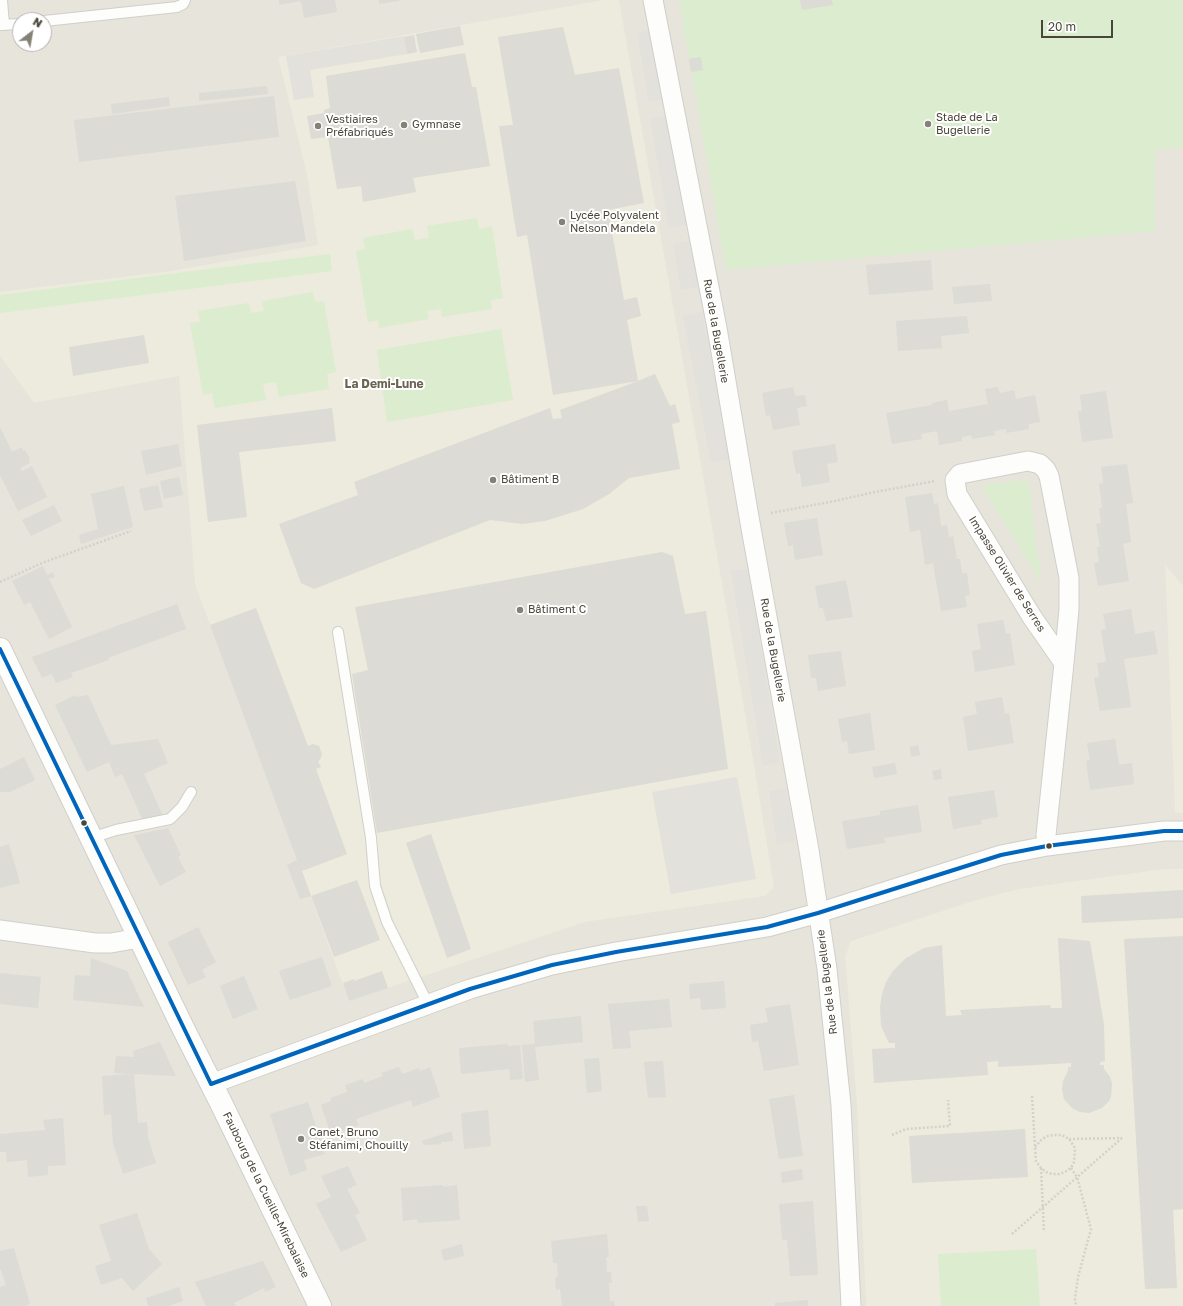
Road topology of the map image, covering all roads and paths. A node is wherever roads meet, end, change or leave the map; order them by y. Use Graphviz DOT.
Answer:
graph roads {
  1 [pos="2,0"];
  2 [pos="186,0"];
  3 [pos="653,0"];
  4 [pos="52,20"];
  5 [pos="12,24"];
  6 [pos="2,25"];
  7 [pos="955,484"];
  8 [pos="749,517"];
  9 [pos="131,531"];
  10 [pos="0,582"];
  11 [pos="338,632"];
  12 [pos="0,649"];
  13 [pos="1064,663"];
  14 [pos="191,792"];
  15 [pos="1183,831"];
  16 [pos="91,838"];
  17 [pos="1047,846"];
  18 [pos="818,913"];
  19 [pos="0,930"];
  20 [pos="139,938"];
  21 [pos="428,1004"];
  22 [pos="211,1084"];
  23 [pos="1032,1096"];
  24 [pos="948,1100"];
  25 [pos="892,1135"];
  26 [pos="1069,1139"];
  27 [pos="1035,1146"];
  28 [pos="1041,1168"];
  29 [pos="1071,1168"];
  30 [pos="1078,1177"];
  31 [pos="1043,1206"];
  32 [pos="1044,1232"];
  33 [pos="1012,1234"];
  34 [pos="320,1306"];
  35 [pos="851,1306"];
  36 [pos="1076,1306"];
  1 -- 6 [label="lane"];
  2 -- 4 [label="lane"];
  3 -- 8 [label="street, Rue de la Bugellerie"];
  5 -- 6 [label="lane"];
  7 -- 8 [label="path"];
  7 -- 13 [label="street, Impasse Olivier de Serres"];
  7 -- 13 [label="street"];
  8 -- 18 [label="street, Rue de la Bugellerie"];
  9 -- 10 [label="path"];
  11 -- 21 [label="lane"];
  12 -- 16 [label="street"];
  13 -- 17 [label="street"];
  14 -- 16 [label="lane"];
  15 -- 17 [label="street"];
  16 -- 20 [label="street"];
  17 -- 18 [label="street"];
  18 -- 21 [label="street"];
  18 -- 35 [label="street, Rue de la Bugellerie"];
  19 -- 20 [label="street"];
  20 -- 22 [label="street, Faubourg de la Cueille-Mirebalaise"];
  21 -- 22 [label="street"];
  22 -- 34 [label="street, Faubourg de la Cueille-Mirebalaise"];
  23 -- 27 [label="path"];
  24 -- 25 [label="path"];
  26 -- 27 [label="path"];
  26 -- 29 [label="path"];
  26 -- 30 [label="path"];
  27 -- 28 [label="path"];
  28 -- 29 [label="path"];
  28 -- 31 [label="path"];
  29 -- 30 [label="path"];
  30 -- 31 [label="path"];
  30 -- 36 [label="path"];
  31 -- 32 [label="path"];
  31 -- 33 [label="path"];
}
